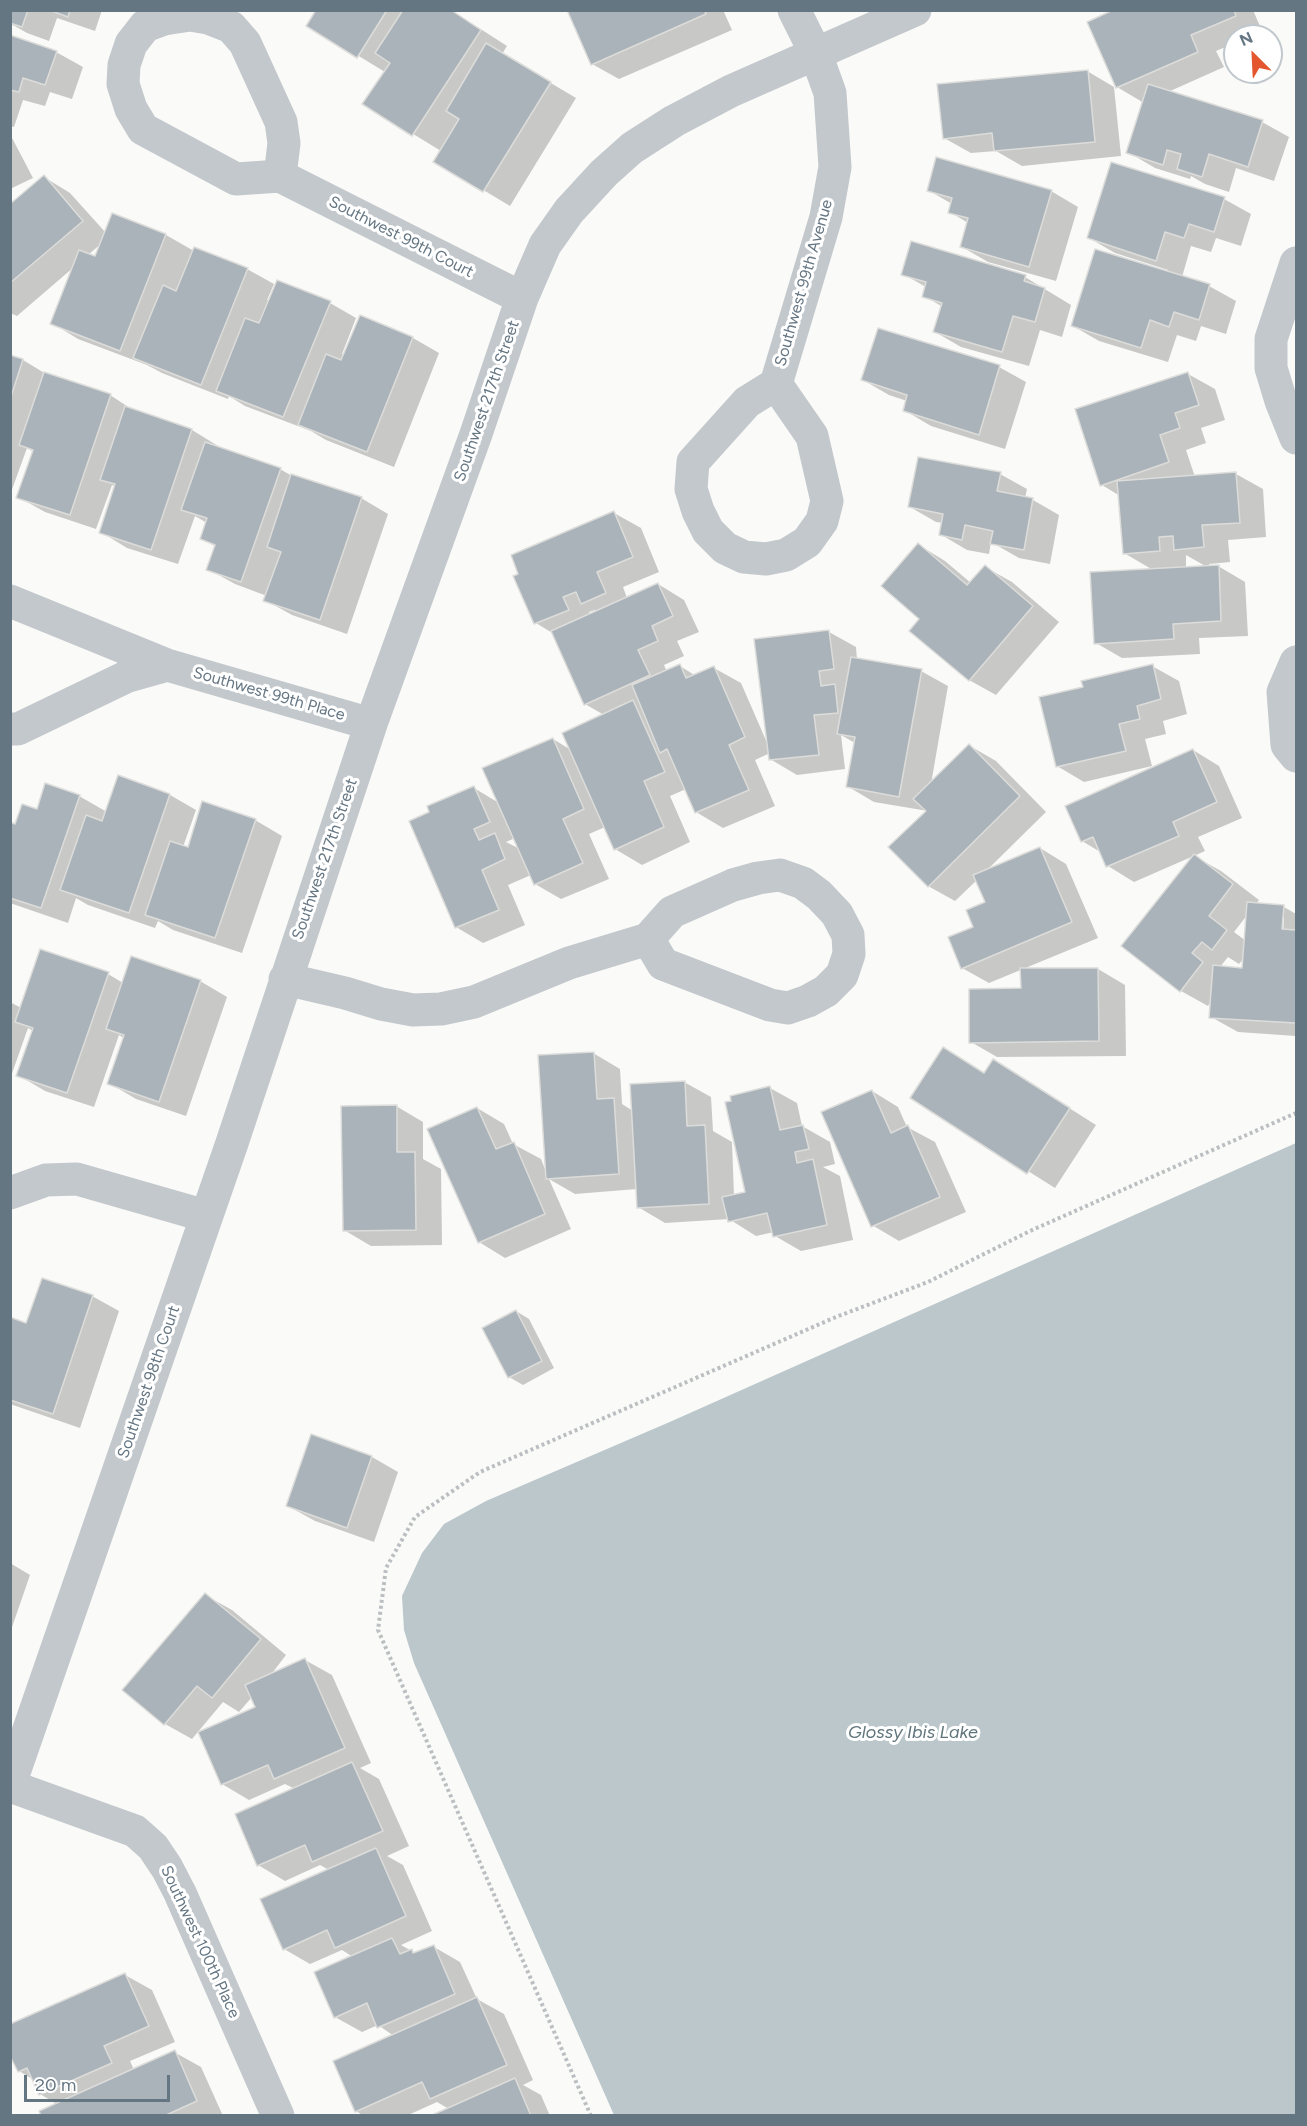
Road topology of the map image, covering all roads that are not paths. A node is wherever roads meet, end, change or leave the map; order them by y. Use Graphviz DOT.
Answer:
graph roads {
  1 [pos="794,10"];
  2 [pos="915,10"];
  3 [pos="816,54"];
  4 [pos="280,176"];
  5 [pos="1296,263"];
  6 [pos="522,298"];
  7 [pos="776,384"];
  8 [pos="1296,438"];
  9 [pos="10,601"];
  10 [pos="1296,662"];
  11 [pos="166,665"];
  12 [pos="371,724"];
  13 [pos="10,729"];
  14 [pos="1296,756"];
  15 [pos="648,939"];
  16 [pos="285,979"];
  17 [pos="10,1193"];
  18 [pos="206,1216"];
  19 [pos="10,1785"];
  20 [pos="278,2115"];
  1 -- 3 [label="street, Southwest 99th Avenue"];
  2 -- 3 [label="street, Southwest 217th Street"];
  3 -- 6 [label="street, Southwest 217th Street"];
  3 -- 7 [label="street, Southwest 99th Avenue"];
  4 -- 4 [label="street"];
  4 -- 6 [label="street, Southwest 99th Court"];
  5 -- 8 [label="street"];
  6 -- 12 [label="street, Southwest 217th Street"];
  7 -- 7 [label="street, Southwest 99th Avenue"];
  9 -- 11 [label="street, Southwest 99th Place"];
  10 -- 14 [label="street"];
  11 -- 12 [label="street, Southwest 99th Place"];
  11 -- 13 [label="street"];
  12 -- 16 [label="street, Southwest 217th Street"];
  15 -- 15 [label="street"];
  15 -- 16 [label="street"];
  16 -- 18 [label="street, Southwest 98th Court"];
  17 -- 18 [label="street"];
  18 -- 19 [label="street, Southwest 98th Court"];
  19 -- 20 [label="street, Southwest 100th Place"];
}
